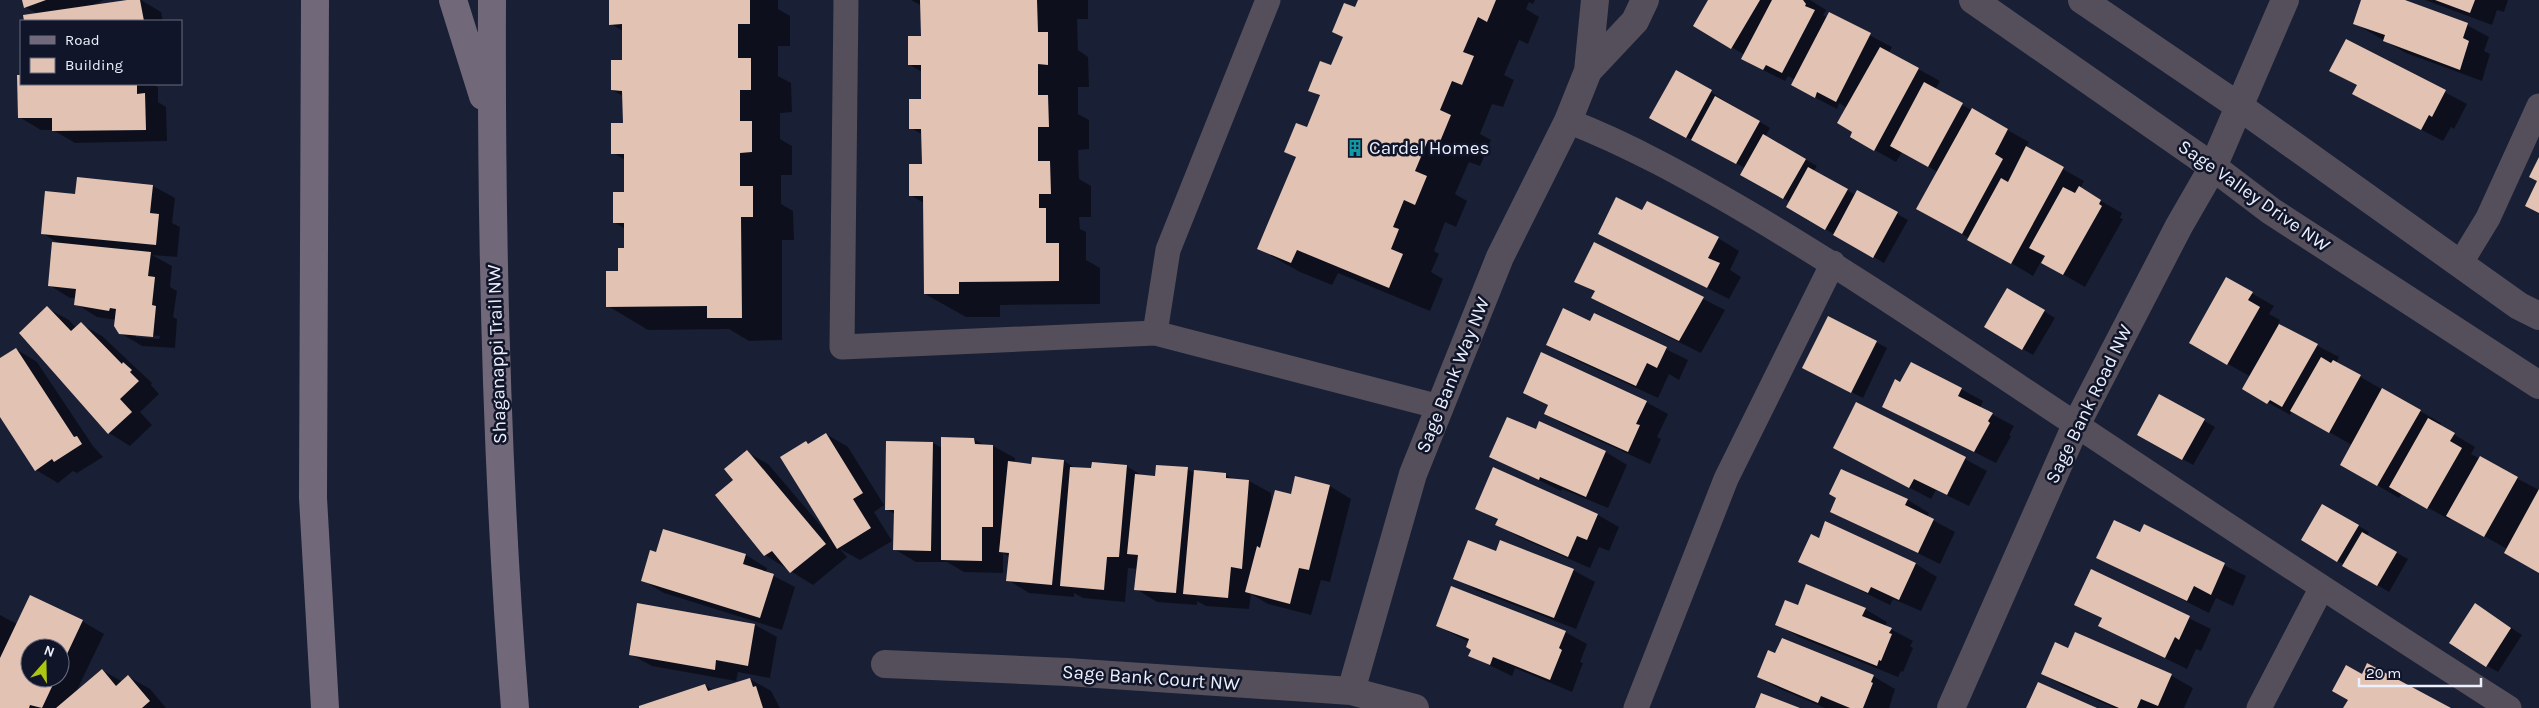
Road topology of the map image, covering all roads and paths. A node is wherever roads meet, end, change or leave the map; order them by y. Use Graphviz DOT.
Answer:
graph roads {
  1 [pos="315,0"];
  2 [pos="453,0"];
  3 [pos="492,0"];
  4 [pos="846,0"];
  5 [pos="1268,0"];
  6 [pos="1596,0"];
  7 [pos="1645,0"];
  8 [pos="1973,0"];
  9 [pos="2082,0"];
  10 [pos="2285,0"];
  11 [pos="1588,71"];
  12 [pos="2539,106"];
  13 [pos="2240,107"];
  14 [pos="491,121"];
  15 [pos="1568,121"];
  16 [pos="2213,167"];
  17 [pos="1834,263"];
  18 [pos="2460,264"];
  19 [pos="2539,316"];
  20 [pos="1155,334"];
  21 [pos="2539,385"];
  22 [pos="1440,407"];
  23 [pos="2076,425"];
  24 [pos="2321,589"];
  25 [pos="886,664"];
  26 [pos="1351,690"];
  27 [pos="325,708"];
  28 [pos="515,708"];
  29 [pos="1415,708"];
  30 [pos="1636,708"];
  31 [pos="1951,708"];
  32 [pos="2259,708"];
  33 [pos="2509,708"];
  1 -- 27 [label="main road"];
  2 -- 14 [label="main road"];
  3 -- 14 [label="main road, Shaganappi Trail NW"];
  4 -- 20 [label="lane"];
  5 -- 20 [label="lane"];
  6 -- 11 [label="street, Sage Bank Way NW"];
  7 -- 11 [label="street, Sage Bank Way NW"];
  8 -- 16 [label="street, Sage Valley Drive NW"];
  9 -- 13 [label="street"];
  10 -- 13 [label="street, Sage Bank Road NW"];
  11 -- 15 [label="street, Sage Bank Way NW"];
  12 -- 18 [label="lane"];
  13 -- 16 [label="street, Sage Bank Road NW"];
  13 -- 18 [label="street"];
  14 -- 28 [label="main road, Shaganappi Trail NW"];
  15 -- 17 [label="lane"];
  15 -- 22 [label="street, Sage Bank Way NW"];
  16 -- 21 [label="street, Sage Valley Drive NW"];
  16 -- 23 [label="street, Sage Bank Road NW"];
  17 -- 23 [label="lane"];
  17 -- 30 [label="lane"];
  18 -- 19 [label="street"];
  20 -- 22 [label="lane"];
  22 -- 26 [label="street, Sage Bank Way NW"];
  23 -- 24 [label="lane"];
  23 -- 31 [label="street, Sage Bank Road NW"];
  24 -- 32 [label="lane"];
  24 -- 33 [label="lane"];
  25 -- 26 [label="street, Sage Bank Court NW"];
  26 -- 29 [label="street, Sage Bank Court NW"];
}
